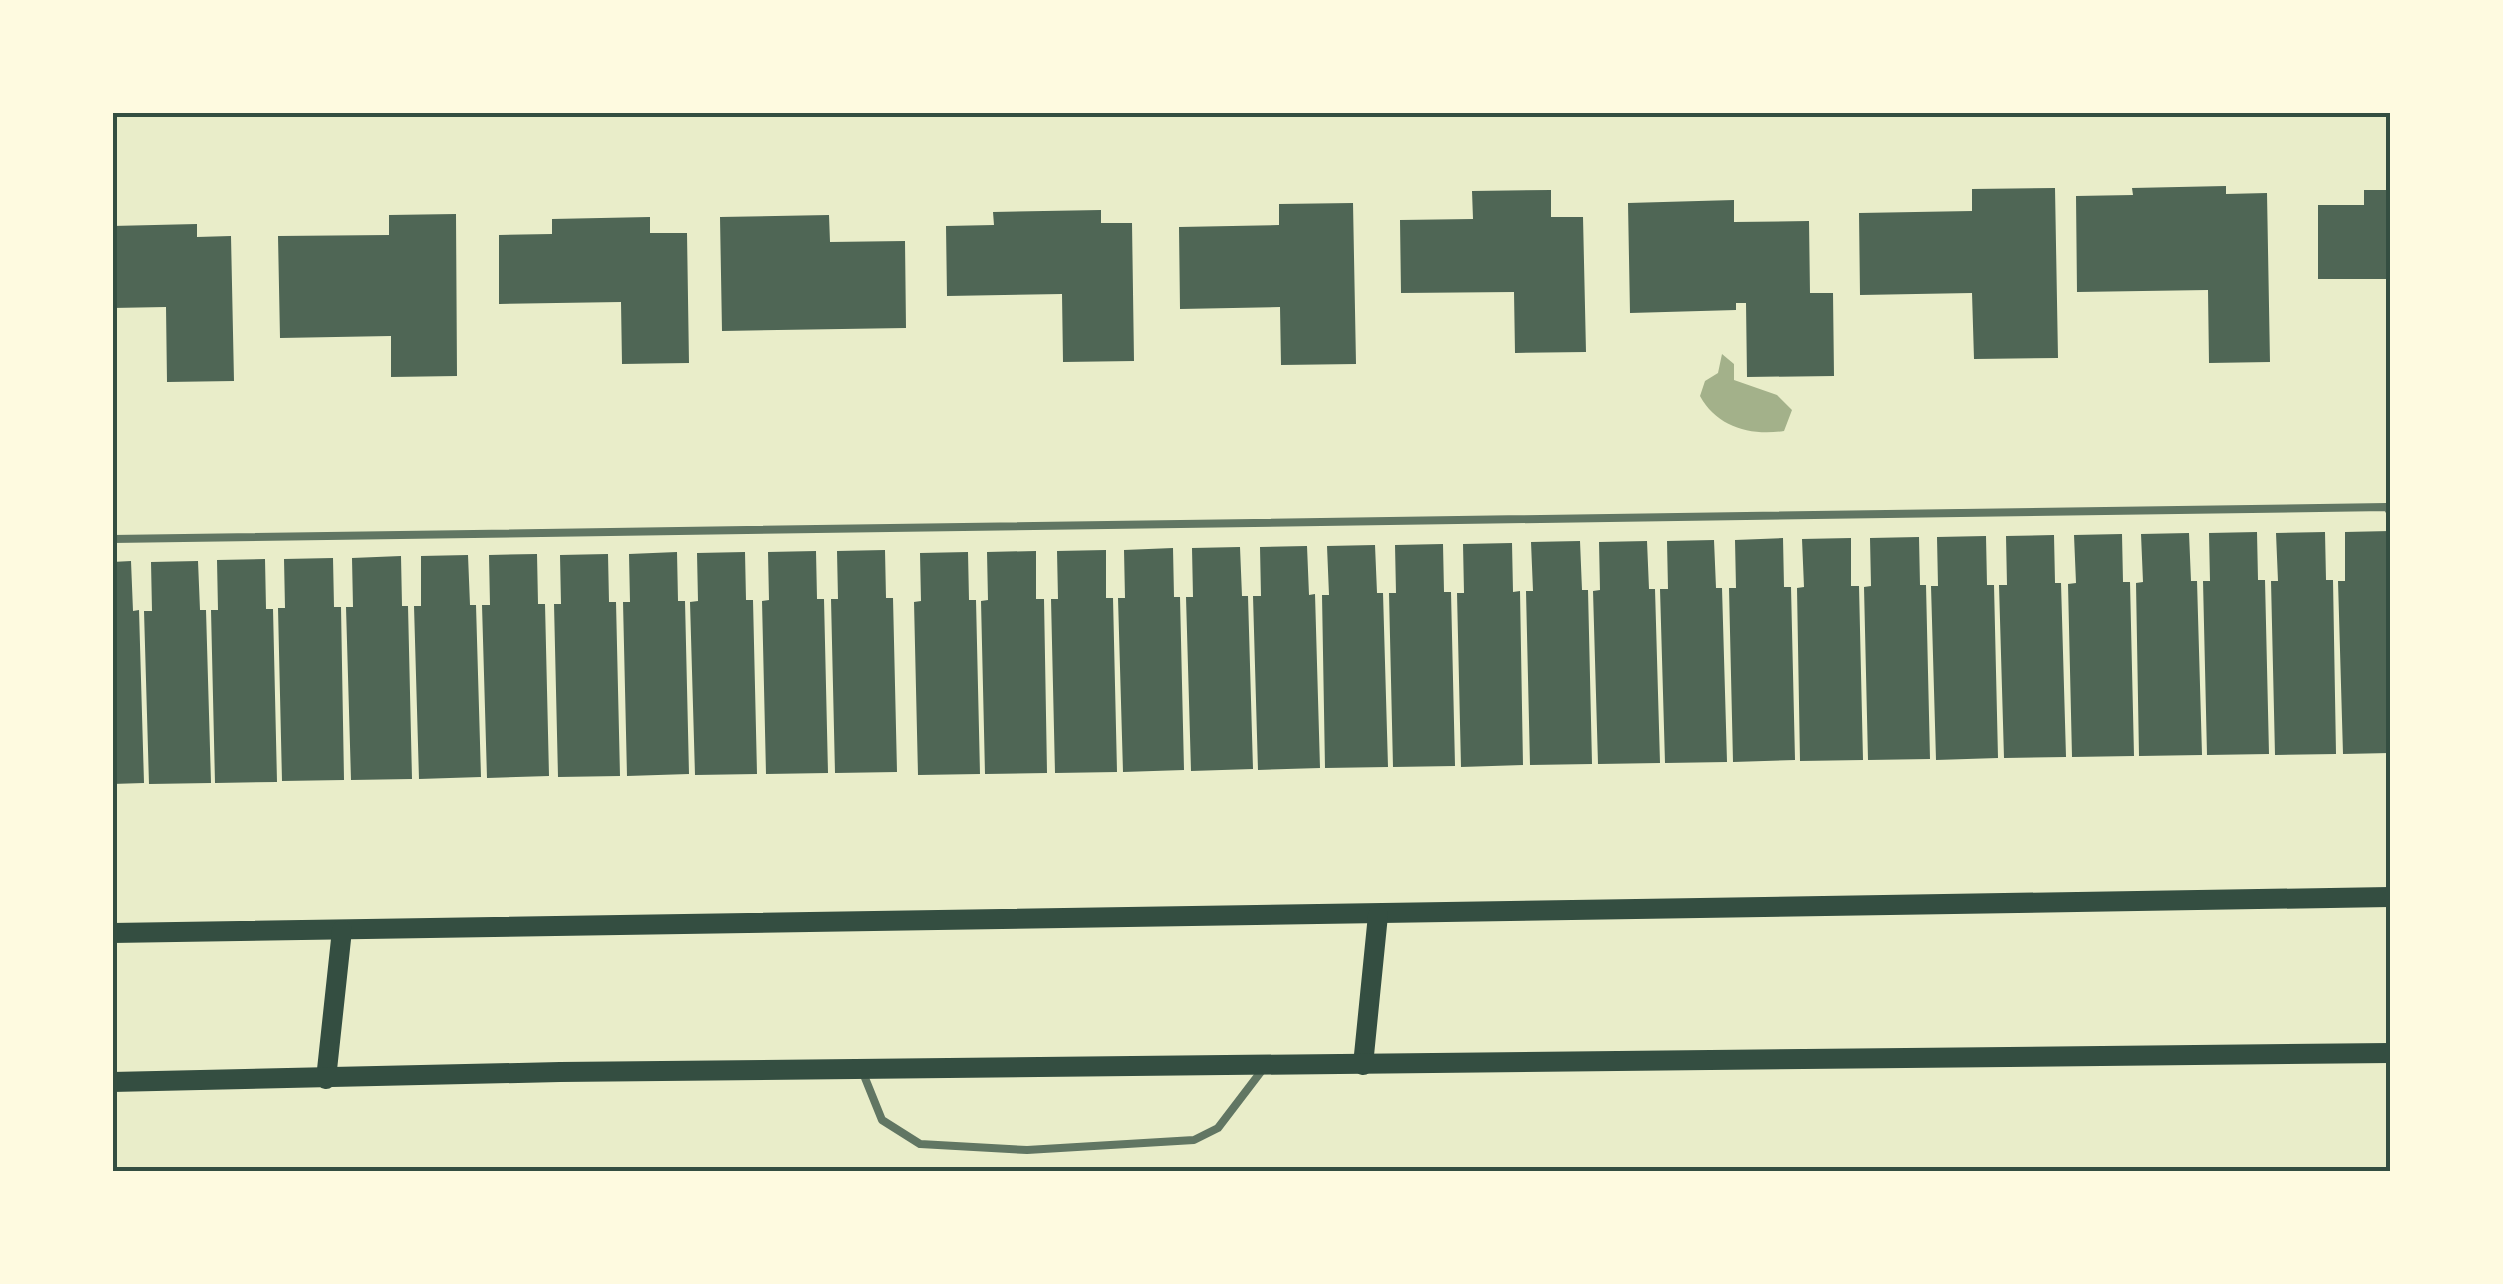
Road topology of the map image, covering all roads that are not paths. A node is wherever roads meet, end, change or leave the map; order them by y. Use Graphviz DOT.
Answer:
graph roads {
  1 [pos="2390,512"];
  2 [pos="112,539"];
  3 [pos="2390,896"];
  4 [pos="1378,915"];
  5 [pos="342,930"];
  6 [pos="112,933"];
  7 [pos="2390,1052"];
  8 [pos="1363,1065"];
  9 [pos="1265,1066"];
  10 [pos="861,1069"];
  11 [pos="326,1078"];
  12 [pos="112,1082"];
  1 -- 2 [label="lane"];
  3 -- 4 [label="main road"];
  4 -- 5 [label="main road"];
  4 -- 8 [label="main road"];
  5 -- 6 [label="main road"];
  5 -- 11 [label="main road"];
  7 -- 8 [label="main road"];
  8 -- 9 [label="main road"];
  9 -- 10 [label="main road"];
  9 -- 10 [label="lane"];
  10 -- 11 [label="main road"];
  11 -- 12 [label="main road"];
}
